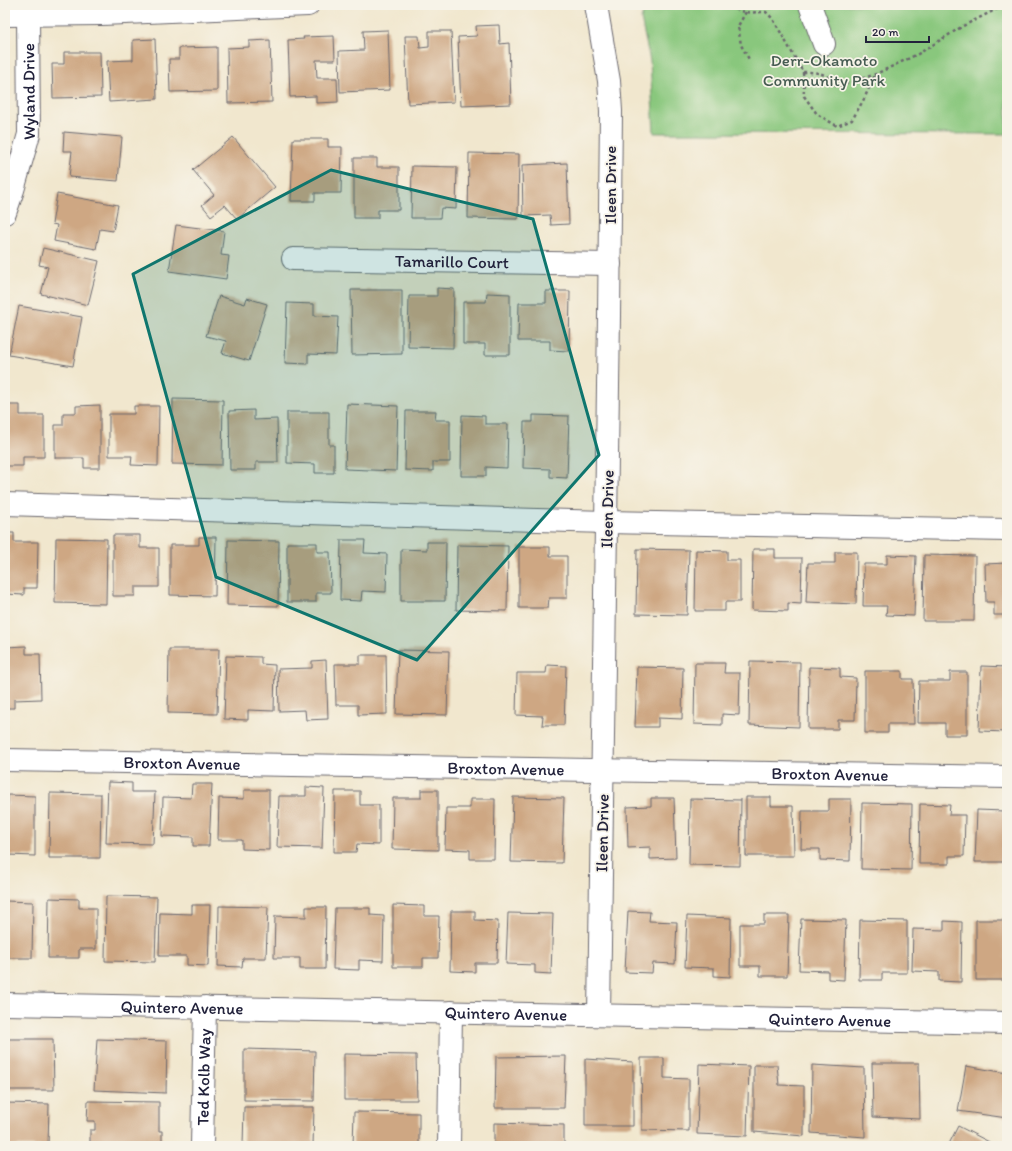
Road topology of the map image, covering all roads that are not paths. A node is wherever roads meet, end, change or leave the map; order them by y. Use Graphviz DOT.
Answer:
graph roads {
  1 [pos="308,5"];
  2 [pos="596,5"];
  3 [pos="810,5"];
  4 [pos="151,9"];
  5 [pos="5,15"];
  6 [pos="28,15"];
  7 [pos="824,44"];
  8 [pos="5,213"];
  9 [pos="293,259"];
  10 [pos="610,264"];
  11 [pos="5,504"];
  12 [pos="606,522"];
  13 [pos="1007,530"];
  14 [pos="5,760"];
  15 [pos="603,771"];
  16 [pos="1007,777"];
  17 [pos="5,1004"];
  18 [pos="205,1007"];
  19 [pos="451,1012"];
  20 [pos="599,1015"];
  21 [pos="1007,1023"];
  22 [pos="202,1146"];
  23 [pos="449,1146"];
  1 -- 4 [label="street"];
  2 -- 10 [label="street, Ileen Drive"];
  3 -- 7 [label="street"];
  4 -- 6 [label="street"];
  5 -- 6 [label="street"];
  6 -- 8 [label="street, Wyland Drive"];
  9 -- 10 [label="street, Tamarillo Court"];
  10 -- 12 [label="street, Ileen Drive"];
  11 -- 12 [label="street"];
  12 -- 13 [label="street"];
  12 -- 15 [label="street, Ileen Drive"];
  14 -- 15 [label="street, Broxton Avenue"];
  15 -- 16 [label="street, Broxton Avenue"];
  15 -- 20 [label="street, Ileen Drive"];
  17 -- 18 [label="street, Quintero Avenue"];
  18 -- 19 [label="street, Quintero Avenue"];
  18 -- 22 [label="street, Ted Kolb Way"];
  19 -- 20 [label="street, Quintero Avenue"];
  19 -- 23 [label="street"];
  20 -- 21 [label="street, Quintero Avenue"];
}
